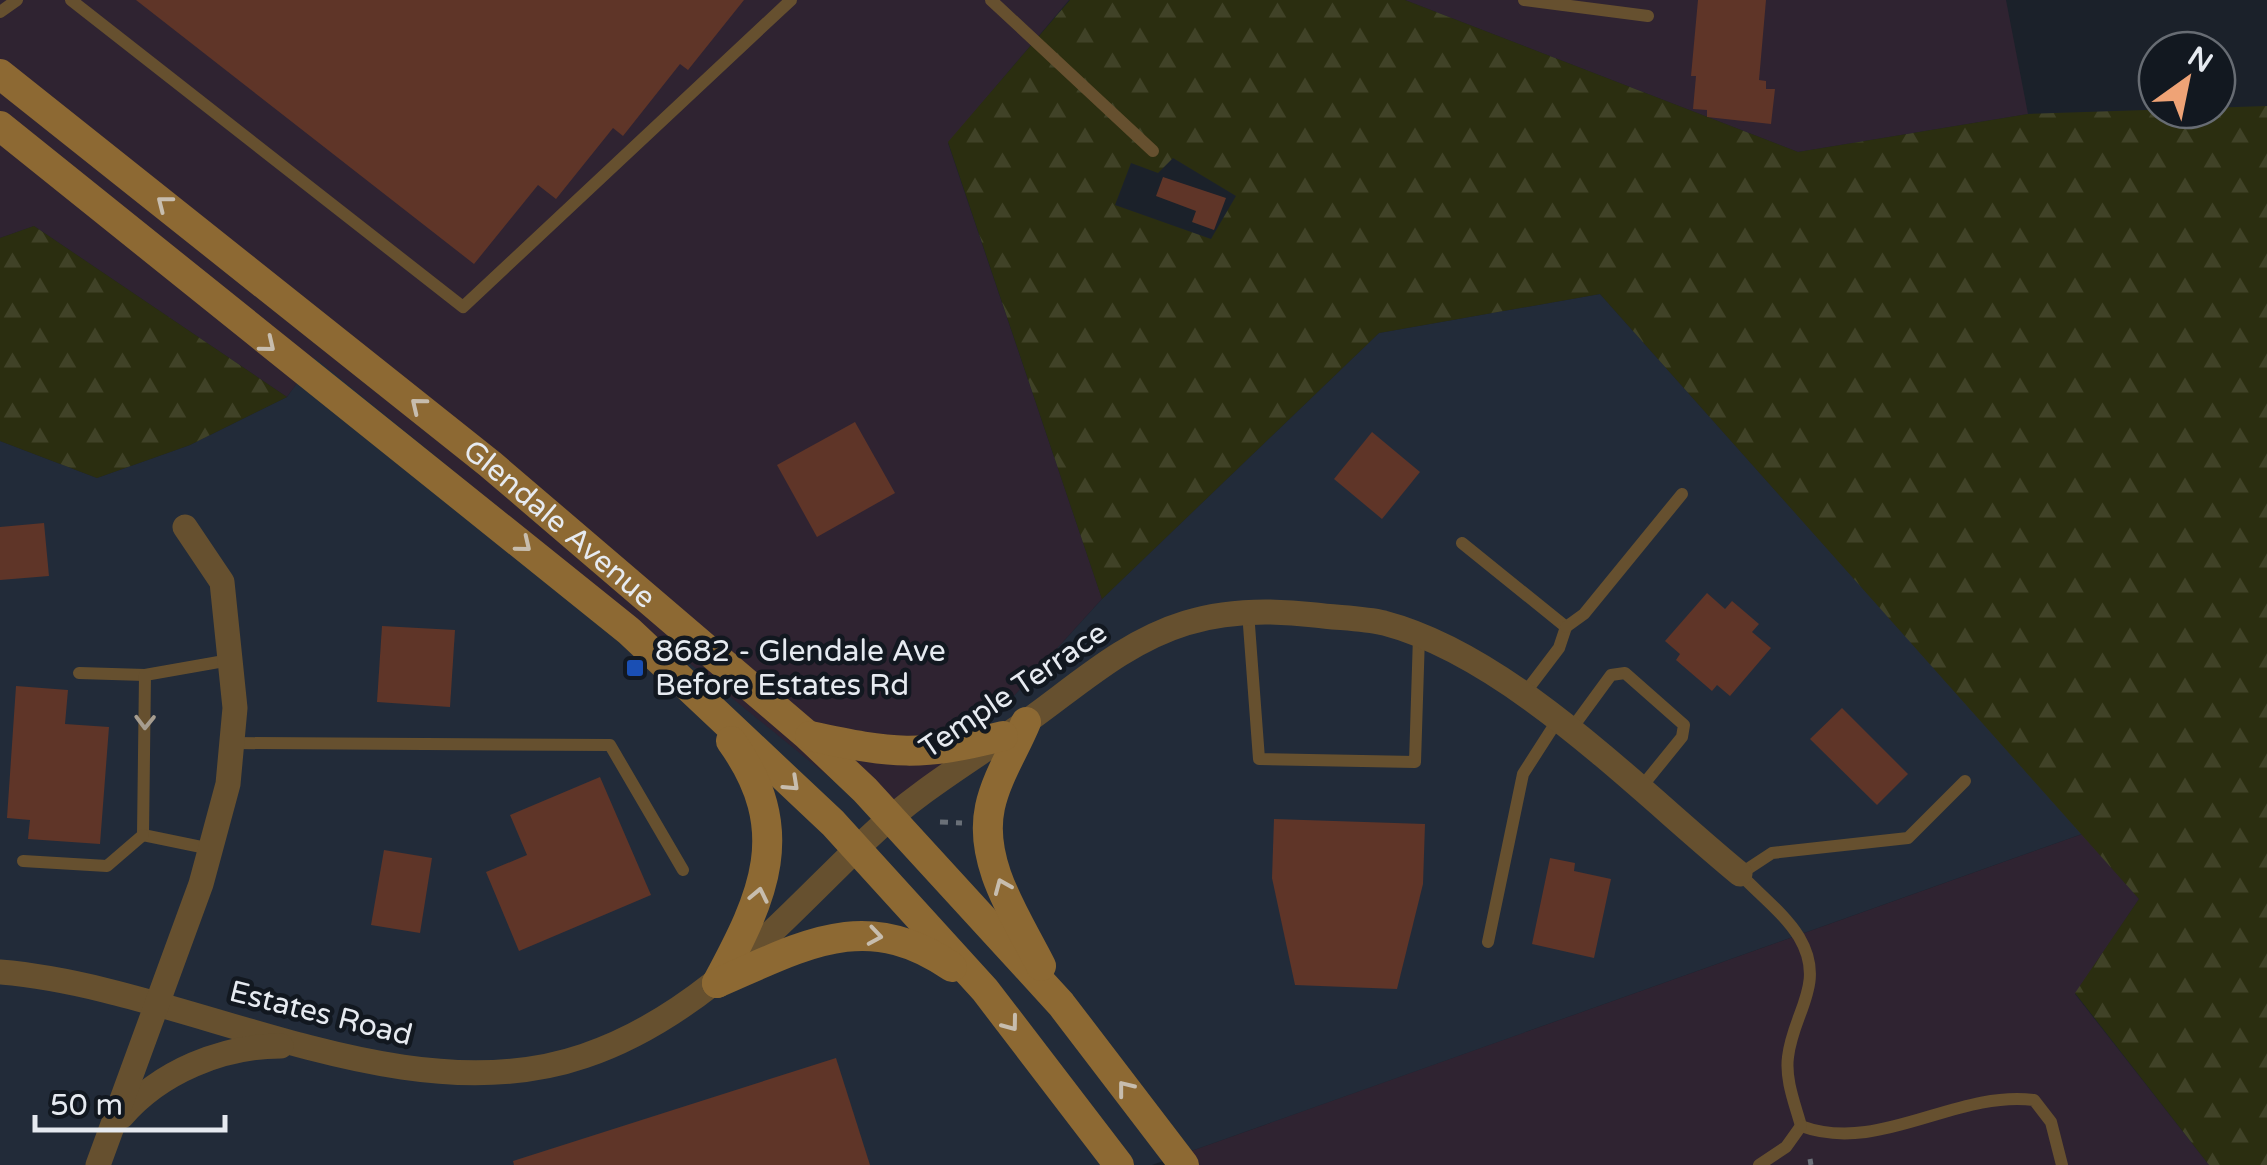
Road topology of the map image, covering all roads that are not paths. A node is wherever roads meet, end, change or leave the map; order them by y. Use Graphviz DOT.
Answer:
graph roads {
  1 [pos="16,0"];
  2 [pos="70,0"];
  3 [pos="791,0"];
  4 [pos="992,0"];
  5 [pos="1524,0"];
  6 [pos="0,12"];
  7 [pos="1648,16"];
  8 [pos="0,74"];
  9 [pos="0,126"];
  10 [pos="1153,151"];
  11 [pos="1682,494"];
  12 [pos="184,527"];
  13 [pos="1462,543"];
  14 [pos="1248,612"];
  15 [pos="1566,627"];
  16 [pos="1419,636"];
  17 [pos="230,660"];
  18 [pos="79,673"];
  19 [pos="146,676"];
  20 [pos="1524,694"];
  21 [pos="704,703"];
  22 [pos="1563,726"];
  23 [pos="1015,729"];
  24 [pos="807,735"];
  25 [pos="232,743"];
  26 [pos="1964,781"];
  27 [pos="1639,790"];
  28 [pos="890,816"];
  29 [pos="142,835"];
  30 [pos="211,849"];
  31 [pos="856,849"];
  32 [pos="22,861"];
  33 [pos="683,870"];
  34 [pos="1740,874"];
  35 [pos="1488,942"];
  36 [pos="0,972"];
  37 [pos="717,982"];
  38 [pos="985,990"];
  39 [pos="158,1004"];
  40 [pos="1060,1004"];
  41 [pos="308,1046"];
  42 [pos="1802,1126"];
  43 [pos="112,1127"];
  44 [pos="98,1165"];
  45 [pos="1119,1165"];
  46 [pos="1184,1165"];
  47 [pos="1760,1165"];
  48 [pos="2062,1165"];
  1 -- 6 [label="lane"];
  2 -- 3 [label="lane"];
  4 -- 10 [label="lane"];
  5 -- 7 [label="lane"];
  24 -- 8 [label="main road, Glendale Avenue, one-way"];
  9 -- 21 [label="main road, Glendale Avenue, one-way"];
  11 -- 15 [label="lane"];
  12 -- 17 [label="street"];
  13 -- 15 [label="lane"];
  14 -- 16 [label="street, Temple Terrace"];
  14 -- 16 [label="lane"];
  14 -- 23 [label="street, Temple Terrace"];
  15 -- 20 [label="lane"];
  16 -- 20 [label="street, Temple Terrace"];
  17 -- 19 [label="lane"];
  17 -- 25 [label="street"];
  18 -- 19 [label="lane"];
  19 -- 29 [label="lane, one-way"];
  20 -- 22 [label="street, Temple Terrace"];
  21 -- 31 [label="main road, Glendale Avenue, one-way"];
  37 -- 21 [label="main road, one-way"];
  22 -- 27 [label="street, Temple Terrace"];
  22 -- 27 [label="lane"];
  22 -- 35 [label="lane"];
  23 -- 24 [label="main road"];
  23 -- 28 [label="street, Temple Terrace"];
  40 -- 23 [label="main road, one-way"];
  24 -- 28 [label="main road, Glendale Avenue"];
  25 -- 30 [label="street"];
  25 -- 33 [label="lane"];
  26 -- 34 [label="lane"];
  27 -- 34 [label="street, Temple Terrace"];
  28 -- 31 [label="street, Temple Terrace"];
  28 -- 40 [label="main road, Glendale Avenue"];
  29 -- 30 [label="lane"];
  29 -- 32 [label="lane"];
  30 -- 39 [label="street"];
  31 -- 37 [label="street, Estates Road"];
  31 -- 38 [label="main road, Glendale Avenue"];
  34 -- 42 [label="lane"];
  36 -- 39 [label="street, Estates Road"];
  37 -- 38 [label="main road, one-way"];
  37 -- 41 [label="street, Estates Road"];
  38 -- 45 [label="main road, Glendale Avenue, one-way"];
  39 -- 41 [label="street, Estates Road"];
  39 -- 43 [label="street"];
  46 -- 40 [label="main road, Glendale Avenue, one-way"];
  41 -- 43 [label="street"];
  42 -- 47 [label="lane"];
  42 -- 48 [label="lane"];
  43 -- 44 [label="street"];
}
